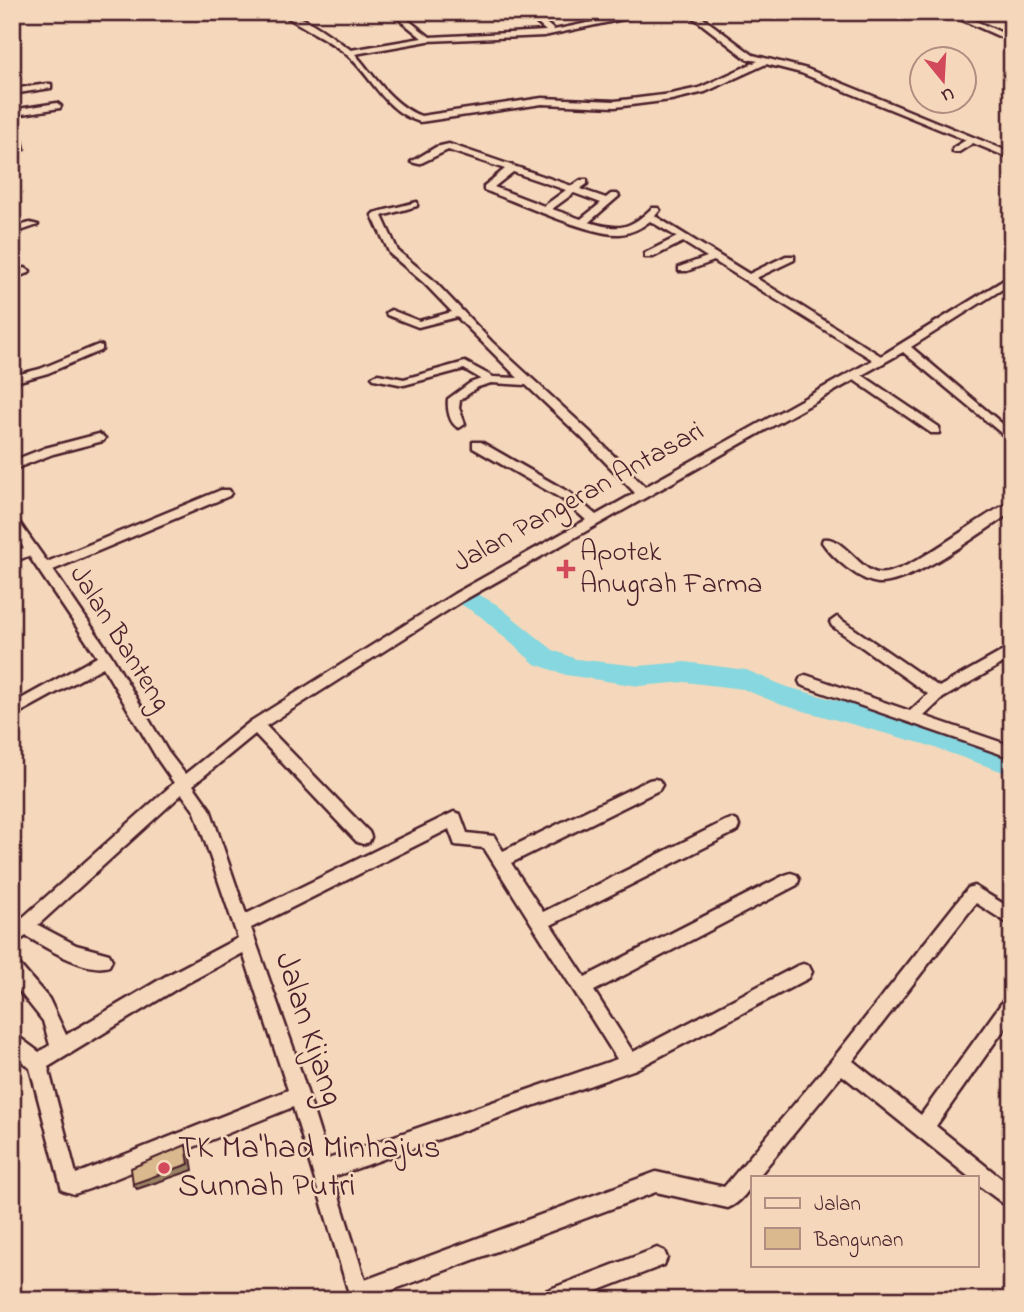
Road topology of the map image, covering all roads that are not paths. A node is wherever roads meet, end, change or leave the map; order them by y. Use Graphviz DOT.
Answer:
graph roads {
  1 [pos="284,12"];
  2 [pos="528,12"];
  3 [pos="652,12"];
  4 [pos="690,12"];
  5 [pos="948,12"];
  6 [pos="402,18"];
  7 [pos="552,32"];
  8 [pos="428,39"];
  9 [pos="1012,40"];
  10 [pos="349,53"];
  11 [pos="763,62"];
  12 [pos="48,86"];
  13 [pos="12,92"];
  14 [pos="57,106"];
  15 [pos="12,114"];
  16 [pos="14,131"];
  17 [pos="972,140"];
  18 [pos="20,149"];
  19 [pos="956,150"];
  20 [pos="1012,156"];
  21 [pos="416,162"];
  22 [pos="510,170"];
  23 [pos="584,183"];
  24 [pos="573,191"];
  25 [pos="414,204"];
  26 [pos="544,210"];
  27 [pos="582,223"];
  28 [pos="33,225"];
  29 [pos="12,231"];
  30 [pos="685,237"];
  31 [pos="649,255"];
  32 [pos="716,257"];
  33 [pos="790,258"];
  34 [pos="683,269"];
  35 [pos="25,271"];
  36 [pos="12,275"];
  37 [pos="751,278"];
  38 [pos="1012,278"];
  39 [pos="391,313"];
  40 [pos="457,314"];
  41 [pos="904,347"];
  42 [pos="98,348"];
  43 [pos="880,360"];
  44 [pos="854,375"];
  45 [pos="378,377"];
  46 [pos="12,380"];
  47 [pos="491,380"];
  48 [pos="529,382"];
  49 [pos="459,424"];
  50 [pos="935,430"];
  51 [pos="99,438"];
  52 [pos="1012,438"];
  53 [pos="477,445"];
  54 [pos="12,466"];
  55 [pos="642,492"];
  56 [pos="225,493"];
  57 [pos="1012,506"];
  58 [pos="593,519"];
  59 [pos="12,521"];
  60 [pos="828,542"];
  61 [pos="32,550"];
  62 [pos="12,557"];
  63 [pos="46,568"];
  64 [pos="837,622"];
  65 [pos="1012,651"];
  66 [pos="106,659"];
  67 [pos="806,681"];
  68 [pos="938,694"];
  69 [pos="12,711"];
  70 [pos="912,717"];
  71 [pos="256,725"];
  72 [pos="1012,752"];
  73 [pos="185,782"];
  74 [pos="654,785"];
  75 [pos="731,826"];
  76 [pos="363,838"];
  77 [pos="500,860"];
  78 [pos="791,880"];
  79 [pos="1012,919"];
  80 [pos="540,922"];
  81 [pos="19,932"];
  82 [pos="246,933"];
  83 [pos="103,960"];
  84 [pos="12,969"];
  85 [pos="803,972"];
  86 [pos="582,988"];
  87 [pos="1012,1003"];
  88 [pos="12,1041"];
  89 [pos="60,1049"];
  90 [pos="841,1062"];
  91 [pos="38,1063"];
  92 [pos="631,1063"];
  93 [pos="299,1095"];
  94 [pos="922,1128"];
  95 [pos="323,1171"];
  96 [pos="1012,1200"];
  97 [pos="657,1258"];
  98 [pos="360,1296"];
  99 [pos="547,1300"];
  1 -- 10 [label="street"];
  2 -- 7 [label="street"];
  3 -- 7 [label="street"];
  4 -- 11 [label="street"];
  5 -- 9 [label="street"];
  6 -- 8 [label="street"];
  7 -- 8 [label="street"];
  8 -- 10 [label="street"];
  10 -- 11 [label="street"];
  11 -- 17 [label="street"];
  12 -- 13 [label="street"];
  14 -- 15 [label="street"];
  15 -- 16 [label="street"];
  16 -- 18 [label="street"];
  17 -- 19 [label="street"];
  17 -- 20 [label="street"];
  21 -- 22 [label="street"];
  22 -- 24 [label="street"];
  22 -- 26 [label="street"];
  23 -- 24 [label="street"];
  24 -- 26 [label="street"];
  24 -- 27 [label="street"];
  25 -- 40 [label="street"];
  26 -- 27 [label="street"];
  27 -- 30 [label="street"];
  28 -- 29 [label="street"];
  30 -- 31 [label="street"];
  30 -- 32 [label="street"];
  32 -- 34 [label="street"];
  32 -- 37 [label="street"];
  33 -- 37 [label="street"];
  35 -- 36 [label="street"];
  37 -- 43 [label="street"];
  38 -- 41 [label="street, Jalan Pangeran Antasari"];
  39 -- 40 [label="street"];
  40 -- 48 [label="street"];
  41 -- 43 [label="street, Jalan Pangeran Antasari"];
  41 -- 52 [label="street"];
  42 -- 46 [label="street"];
  43 -- 44 [label="street, Jalan Pangeran Antasari"];
  44 -- 50 [label="street"];
  44 -- 55 [label="street, Jalan Pangeran Antasari"];
  45 -- 47 [label="street"];
  47 -- 48 [label="street"];
  47 -- 49 [label="street"];
  48 -- 55 [label="street"];
  51 -- 54 [label="street"];
  53 -- 58 [label="street"];
  55 -- 58 [label="street, Jalan Pangeran Antasari"];
  56 -- 63 [label="street"];
  57 -- 60 [label="street"];
  58 -- 71 [label="street, Jalan Pangeran Antasari"];
  59 -- 61 [label="street, Jalan Banteng"];
  61 -- 62 [label="street"];
  61 -- 63 [label="street, Jalan Banteng"];
  63 -- 66 [label="street, Jalan Banteng"];
  64 -- 68 [label="street"];
  65 -- 68 [label="street"];
  66 -- 69 [label="street"];
  66 -- 73 [label="street, Jalan Banteng"];
  67 -- 70 [label="street"];
  68 -- 70 [label="street"];
  70 -- 72 [label="street"];
  71 -- 73 [label="street, Jalan Pangeran Antasari"];
  71 -- 76 [label="street"];
  73 -- 81 [label="street, Jalan Pangeran Antasari"];
  73 -- 82 [label="street, Jalan Kijang"];
  74 -- 77 [label="street"];
  75 -- 80 [label="street"];
  77 -- 80 [label="street"];
  77 -- 82 [label="street"];
  78 -- 86 [label="street"];
  79 -- 90 [label="street"];
  80 -- 86 [label="street"];
  81 -- 83 [label="street"];
  82 -- 89 [label="street"];
  82 -- 93 [label="street, Jalan Kijang"];
  84 -- 89 [label="street"];
  85 -- 92 [label="street"];
  86 -- 92 [label="street"];
  87 -- 94 [label="street"];
  88 -- 91 [label="street"];
  89 -- 91 [label="street"];
  90 -- 94 [label="street"];
  90 -- 98 [label="street"];
  91 -- 93 [label="street"];
  92 -- 95 [label="street"];
  93 -- 95 [label="street, Jalan Kijang"];
  94 -- 96 [label="street"];
  95 -- 98 [label="street, Jalan Kijang"];
  97 -- 99 [label="street"];
}
